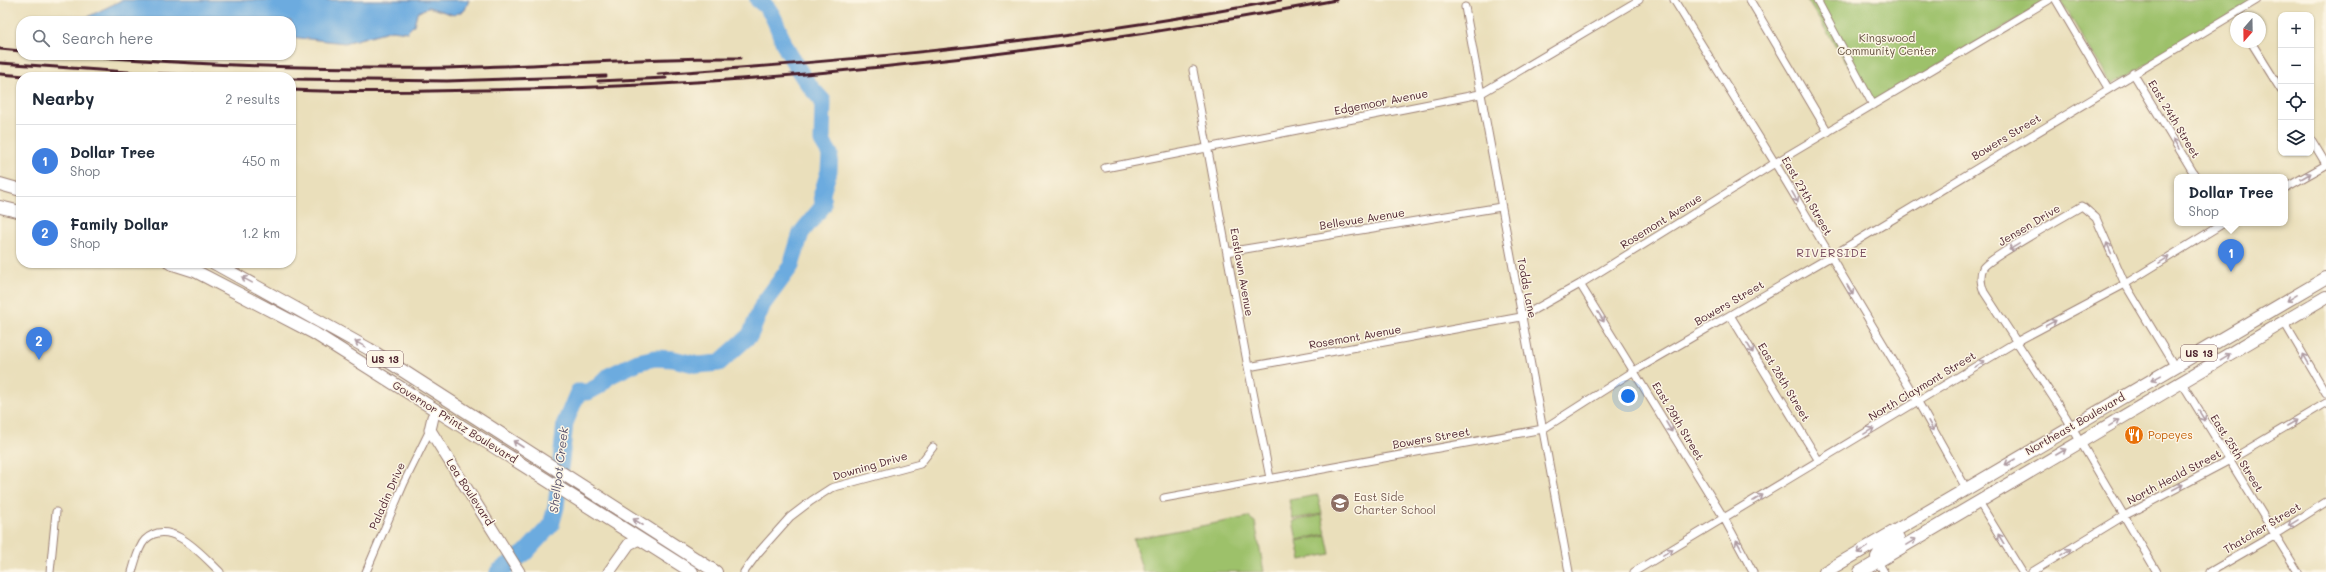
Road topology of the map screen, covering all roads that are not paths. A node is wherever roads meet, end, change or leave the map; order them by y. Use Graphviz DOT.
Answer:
graph roads {
  1 [pos="1639,0"];
  2 [pos="1674,0"];
  3 [pos="1750,0"];
  4 [pos="1817,0"];
  5 [pos="2049,0"];
  6 [pos="2056,0"];
  7 [pos="2257,0"];
  8 [pos="1465,7"];
  9 [pos="2240,12"];
  10 [pos="2230,19"];
  11 [pos="2255,48"];
  12 [pos="1193,70"];
  13 [pos="2133,73"];
  14 [pos="2278,85"];
  15 [pos="2108,88"];
  16 [pos="1480,94"];
  17 [pos="1873,104"];
  18 [pos="1828,132"];
  19 [pos="2314,144"];
  20 [pos="1207,146"];
  21 [pos="1775,163"];
  22 [pos="2326,164"];
  23 [pos="1105,168"];
  24 [pos="2194,174"];
  25 [pos="0,184"];
  26 [pos="2288,186"];
  27 [pos="16,189"];
  28 [pos="0,207"];
  29 [pos="1501,207"];
  30 [pos="16,211"];
  31 [pos="2219,226"];
  32 [pos="1227,252"];
  33 [pos="1830,257"];
  34 [pos="183,268"];
  35 [pos="223,268"];
  36 [pos="2326,278"];
  37 [pos="1580,284"];
  38 [pos="2125,284"];
  39 [pos="2326,289"];
  40 [pos="235,292"];
  41 [pos="2326,297"];
  42 [pos="2303,311"];
  43 [pos="1730,315"];
  44 [pos="1521,317"];
  45 [pos="2284,322"];
  46 [pos="340,333"];
  47 [pos="2016,342"];
  48 [pos="1248,367"];
  49 [pos="2175,367"];
  50 [pos="1634,372"];
  51 [pos="2182,383"];
  52 [pos="2326,393"];
  53 [pos="1918,402"];
  54 [pos="2326,403"];
  55 [pos="437,411"];
  56 [pos="2071,426"];
  57 [pos="430,430"];
  58 [pos="1543,430"];
  59 [pos="2080,442"];
  60 [pos="933,447"];
  61 [pos="2230,460"];
  62 [pos="1819,461"];
  63 [pos="1270,478"];
  64 [pos="1966,488"];
  65 [pos="1164,498"];
  66 [pos="1950,498"];
  67 [pos="1979,502"];
  68 [pos="2326,502"];
  69 [pos="56,512"];
  70 [pos="2122,517"];
  71 [pos="1724,518"];
  72 [pos="2274,535"];
  73 [pos="639,539"];
  74 [pos="671,543"];
  75 [pos="1881,567"];
  76 [pos="50,572"];
  77 [pos="132,572"];
  78 [pos="220,572"];
  79 [pos="366,572"];
  80 [pos="519,572"];
  81 [pos="609,572"];
  82 [pos="692,572"];
  83 [pos="716,572"];
  84 [pos="744,572"];
  85 [pos="1569,572"];
  86 [pos="1634,572"];
  87 [pos="1754,572"];
  88 [pos="1826,572"];
  89 [pos="1860,572"];
  90 [pos="2022,572"];
  91 [pos="2032,572"];
  92 [pos="2156,572"];
  93 [pos="2210,572"];
  94 [pos="2298,572"];
  1 -- 16 [label="street, Edgemoor Avenue"];
  2 -- 21 [label="street, East 27th Street"];
  3 -- 18 [label="street"];
  4 -- 17 [label="street"];
  5 -- 17 [label="street, Rosemont Avenue"];
  6 -- 15 [label="street"];
  7 -- 9 [label="street, Bowers Street"];
  8 -- 16 [label="street, Todds Lane"];
  10 -- 13 [label="street, Bowers Street"];
  11 -- 14 [label="street"];
  12 -- 20 [label="street, Eastlawn Avenue"];
  13 -- 15 [label="street, Bowers Street"];
  24 -- 13 [label="street, East 24th Street, one-way"];
  15 -- 33 [label="street, Bowers Street"];
  16 -- 20 [label="street, Edgemoor Avenue"];
  16 -- 29 [label="street, Todds Lane"];
  17 -- 18 [label="street, Rosemont Avenue"];
  18 -- 21 [label="street, Rosemont Avenue"];
  19 -- 22 [label="street"];
  20 -- 23 [label="street, Edgemoor Avenue"];
  20 -- 32 [label="street, Eastlawn Avenue"];
  21 -- 33 [label="street, East 27th Street, one-way"];
  21 -- 37 [label="street, Rosemont Avenue"];
  26 -- 22 [label="street, one-way"];
  25 -- 27 [label="main road"];
  28 -- 30 [label="main road"];
  29 -- 32 [label="street, Bellevue Avenue"];
  29 -- 44 [label="street, Todds Lane"];
  38 -- 31 [label="street, North Claymont Street, one-way"];
  32 -- 48 [label="street, Eastlawn Avenue"];
  33 -- 43 [label="street, Bowers Street"];
  33 -- 53 [label="street, East 27th Street, one-way"];
  34 -- 40 [label="main road, Governor Printz Boulevard / US 13"];
  46 -- 35 [label="main road, Governor Printz Boulevard / US 13, one-way"];
  36 -- 49 [label="main road, Northeast Boulevard / US 13, one-way"];
  37 -- 44 [label="street, Rosemont Avenue"];
  37 -- 50 [label="street, East 29th Street, one-way"];
  47 -- 38 [label="street, North Claymont Street, one-way"];
  38 -- 47 [label="street, Jensen Drive, one-way"];
  38 -- 49 [label="street"];
  39 -- 42 [label="main road"];
  40 -- 46 [label="main road"];
  40 -- 55 [label="main road, Governor Printz Boulevard / US 13"];
  41 -- 42 [label="main road, Northeast Boulevard / US 13"];
  42 -- 45 [label="main road, Northeast Boulevard / US 13"];
  43 -- 50 [label="street, Bowers Street"];
  43 -- 62 [label="street, East 28th Street, one-way"];
  44 -- 48 [label="street, Rosemont Avenue"];
  44 -- 58 [label="street, Todds Lane"];
  51 -- 45 [label="main road, Northeast Boulevard / US 13, one-way"];
  52 -- 45 [label="street, one-way"];
  74 -- 46 [label="main road, Governor Printz Boulevard / US 13, one-way"];
  53 -- 47 [label="street, North Claymont Street, one-way"];
  47 -- 56 [label="street"];
  48 -- 63 [label="street, Eastlawn Avenue"];
  49 -- 56 [label="main road, Northeast Boulevard / US 13, one-way"];
  50 -- 58 [label="street, Bowers Street"];
  50 -- 71 [label="street, East 29th Street, one-way"];
  59 -- 51 [label="main road, Northeast Boulevard / US 13, one-way"];
  51 -- 61 [label="street, East 25th Street, one-way"];
  62 -- 53 [label="street, North Claymont Street, one-way"];
  53 -- 64 [label="street, East 27th Street, one-way"];
  61 -- 54 [label="street, North Heald Street, one-way"];
  55 -- 57 [label="street"];
  55 -- 73 [label="main road, Governor Printz Boulevard / US 13"];
  56 -- 59 [label="street"];
  56 -- 64 [label="main road, Northeast Boulevard / US 13, one-way"];
  57 -- 79 [label="street, Paladin Drive"];
  57 -- 80 [label="street, Lea Boulevard"];
  58 -- 63 [label="street, Bowers Street"];
  58 -- 85 [label="street, Todds Lane"];
  67 -- 59 [label="main road, Northeast Boulevard / US 13, one-way"];
  59 -- 70 [label="street"];
  60 -- 84 [label="street, Downing Drive"];
  70 -- 61 [label="street, North Heald Street, one-way"];
  61 -- 72 [label="street, East 25th Street"];
  71 -- 62 [label="street, North Claymont Street, one-way"];
  63 -- 65 [label="street, Bowers Street"];
  64 -- 66 [label="main road, Northeast Boulevard / US 13"];
  66 -- 75 [label="main road"];
  66 -- 88 [label="main road, Northeast Boulevard / US 13, one-way"];
  75 -- 67 [label="main road, Northeast Boulevard / US 13, one-way"];
  90 -- 67 [label="street, one-way"];
  68 -- 72 [label="street, Thatcher Street, one-way"];
  69 -- 76 [label="street"];
  91 -- 70 [label="street, North Heald Street, one-way"];
  70 -- 92 [label="street"];
  86 -- 71 [label="street, North Claymont Street, one-way"];
  87 -- 71 [label="street, East 29th Street, one-way"];
  72 -- 93 [label="street, Thatcher Street"];
  72 -- 94 [label="street, East 25th Street"];
  73 -- 74 [label="main road"];
  73 -- 81 [label="street"];
  73 -- 82 [label="main road, Governor Printz Boulevard / US 13"];
  74 -- 83 [label="main road, Governor Printz Boulevard / US 13"];
  75 -- 89 [label="main road, Northeast Boulevard / US 13"];
  77 -- 78 [label="street"];
}
